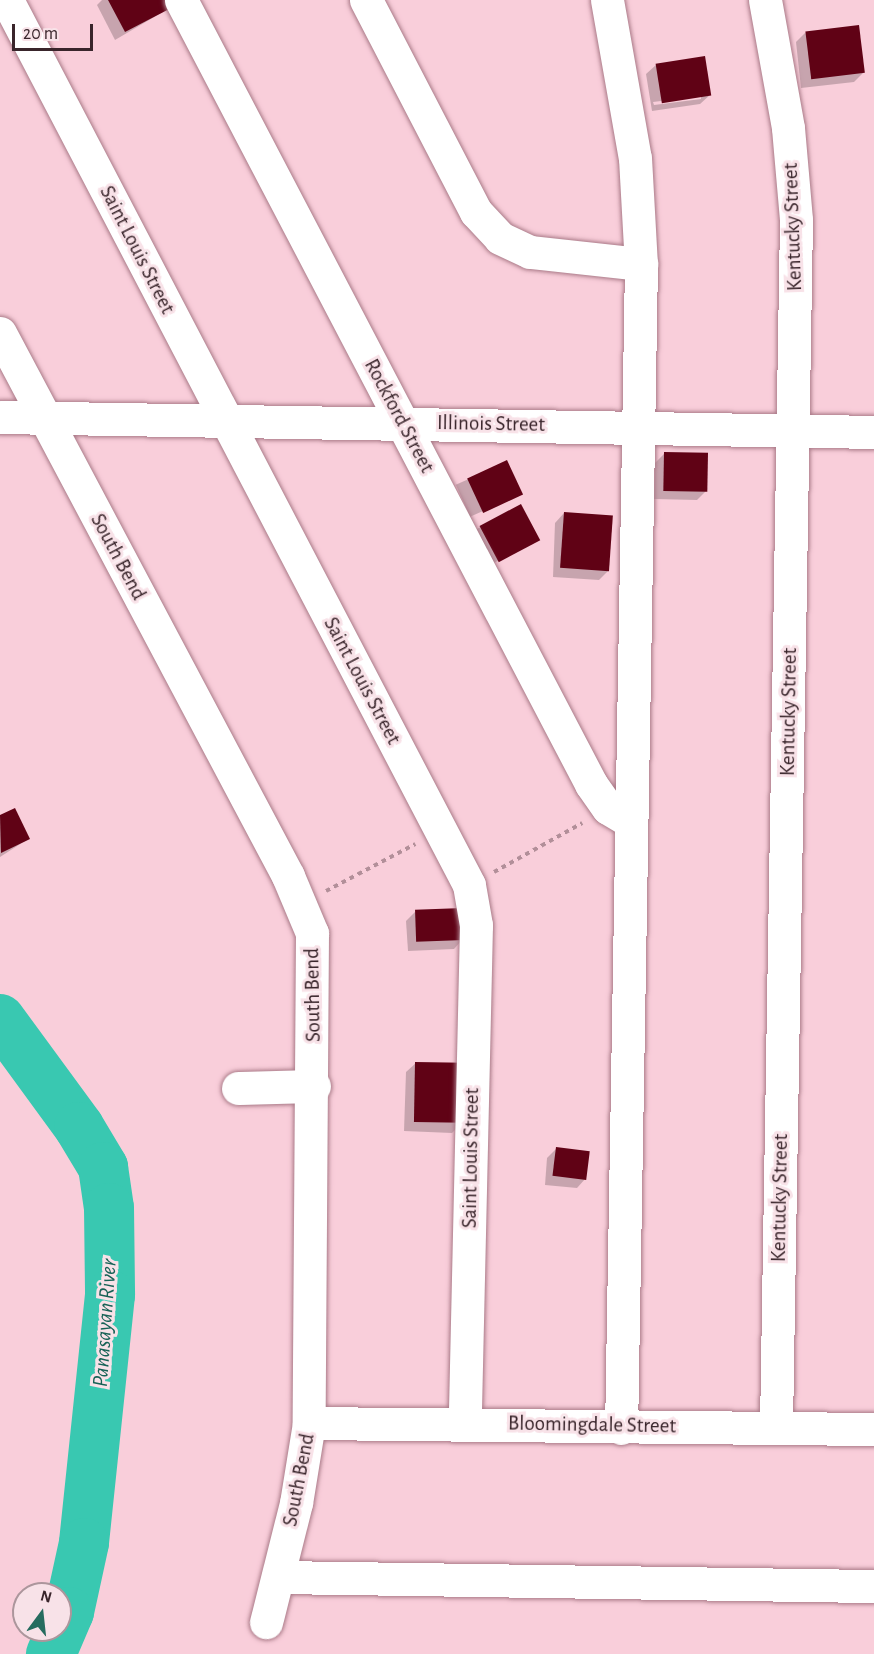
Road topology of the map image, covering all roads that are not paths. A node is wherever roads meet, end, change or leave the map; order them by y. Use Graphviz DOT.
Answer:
graph roads {
  1 [pos="7,0"];
  2 [pos="181,0"];
  3 [pos="366,0"];
  4 [pos="607,0"];
  5 [pos="765,0"];
  6 [pos="641,264"];
  7 [pos="0,333"];
  8 [pos="0,417"];
  9 [pos="44,417"];
  10 [pos="225,420"];
  11 [pos="402,422"];
  12 [pos="638,427"];
  13 [pos="794,430"];
  14 [pos="874,432"];
  15 [pos="619,814"];
  16 [pos="314,1086"];
  17 [pos="238,1088"];
  18 [pos="465,1422"];
  19 [pos="309,1424"];
  20 [pos="776,1427"];
  21 [pos="621,1428"];
  22 [pos="874,1429"];
  23 [pos="278,1578"];
  24 [pos="874,1586"];
  25 [pos="266,1622"];
  1 -- 10 [label="street, Saint Louis Street"];
  2 -- 11 [label="street, Rockford Street"];
  3 -- 6 [label="street"];
  4 -- 6 [label="street"];
  5 -- 13 [label="street, Kentucky Street"];
  6 -- 12 [label="street"];
  7 -- 9 [label="street, South Bend"];
  8 -- 9 [label="street, Illinois Street"];
  9 -- 10 [label="street, Illinois Street"];
  9 -- 16 [label="street, South Bend"];
  10 -- 11 [label="street, Illinois Street"];
  10 -- 18 [label="street, Saint Louis Street"];
  11 -- 12 [label="street, Illinois Street"];
  11 -- 15 [label="street, Rockford Street"];
  12 -- 13 [label="street, Illinois Street"];
  12 -- 15 [label="street"];
  13 -- 14 [label="street, Illinois Street"];
  13 -- 20 [label="street, Kentucky Street"];
  15 -- 21 [label="street"];
  16 -- 17 [label="street"];
  16 -- 19 [label="street, South Bend"];
  18 -- 19 [label="street, Bloomingdale Street"];
  18 -- 21 [label="street, Bloomingdale Street"];
  19 -- 23 [label="street, South Bend"];
  20 -- 21 [label="street, Bloomingdale Street"];
  20 -- 22 [label="street, Bloomingdale Street"];
  23 -- 24 [label="street"];
  23 -- 25 [label="street, South Bend"];
}
